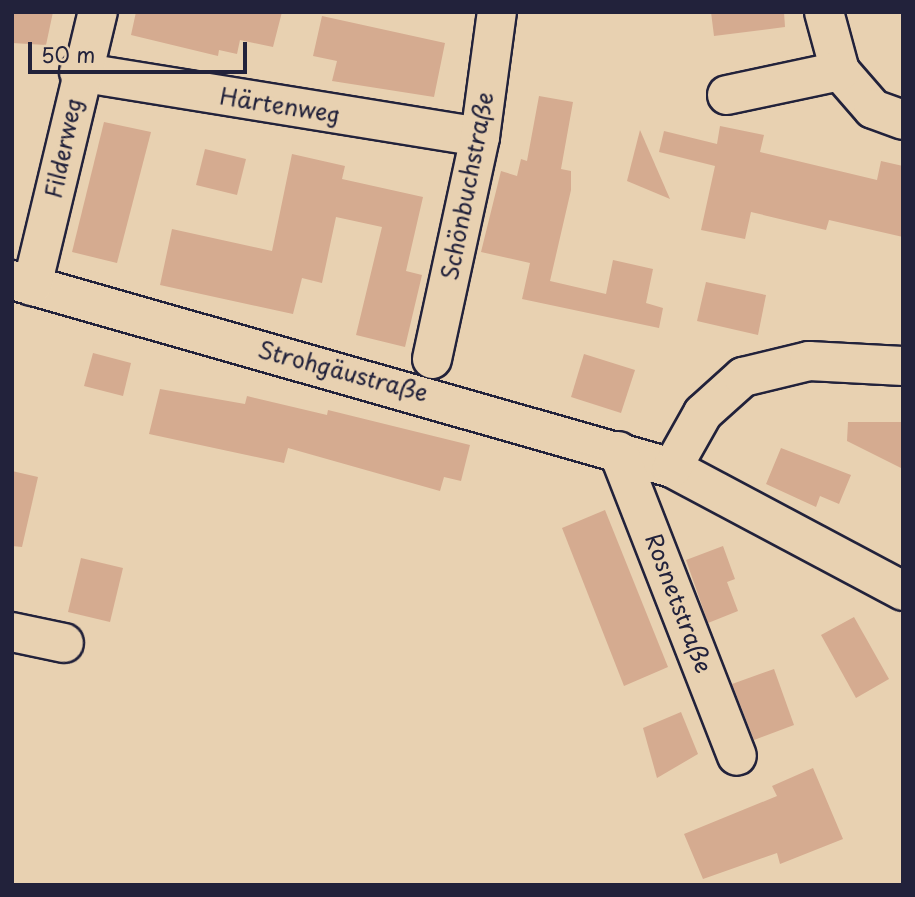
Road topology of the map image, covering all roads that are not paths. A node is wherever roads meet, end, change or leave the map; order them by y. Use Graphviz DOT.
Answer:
graph roads {
  1 [pos="99,12"];
  2 [pos="497,12"];
  3 [pos="824,12"];
  4 [pos="840,71"];
  5 [pos="79,72"];
  6 [pos="727,94"];
  7 [pos="903,120"];
  8 [pos="480,137"];
  9 [pos="22,283"];
  10 [pos="432,359"];
  11 [pos="903,366"];
  12 [pos="618,451"];
  13 [pos="672,468"];
  14 [pos="903,591"];
  15 [pos="12,632"];
  16 [pos="64,643"];
  17 [pos="737,756"];
  1 -- 5 [label="street, Filderweg"];
  2 -- 8 [label="street, Schönbuchstraße"];
  3 -- 4 [label="street"];
  4 -- 6 [label="street"];
  4 -- 7 [label="street"];
  5 -- 8 [label="street, Härtenweg"];
  5 -- 9 [label="street, Filderweg"];
  8 -- 10 [label="street, Schönbuchstraße"];
  9 -- 12 [label="street, Strohgäustraße"];
  11 -- 13 [label="street"];
  12 -- 13 [label="street, Strohgäustraße"];
  12 -- 17 [label="street, Rosnetstraße"];
  13 -- 14 [label="street"];
  15 -- 16 [label="street"];
}
